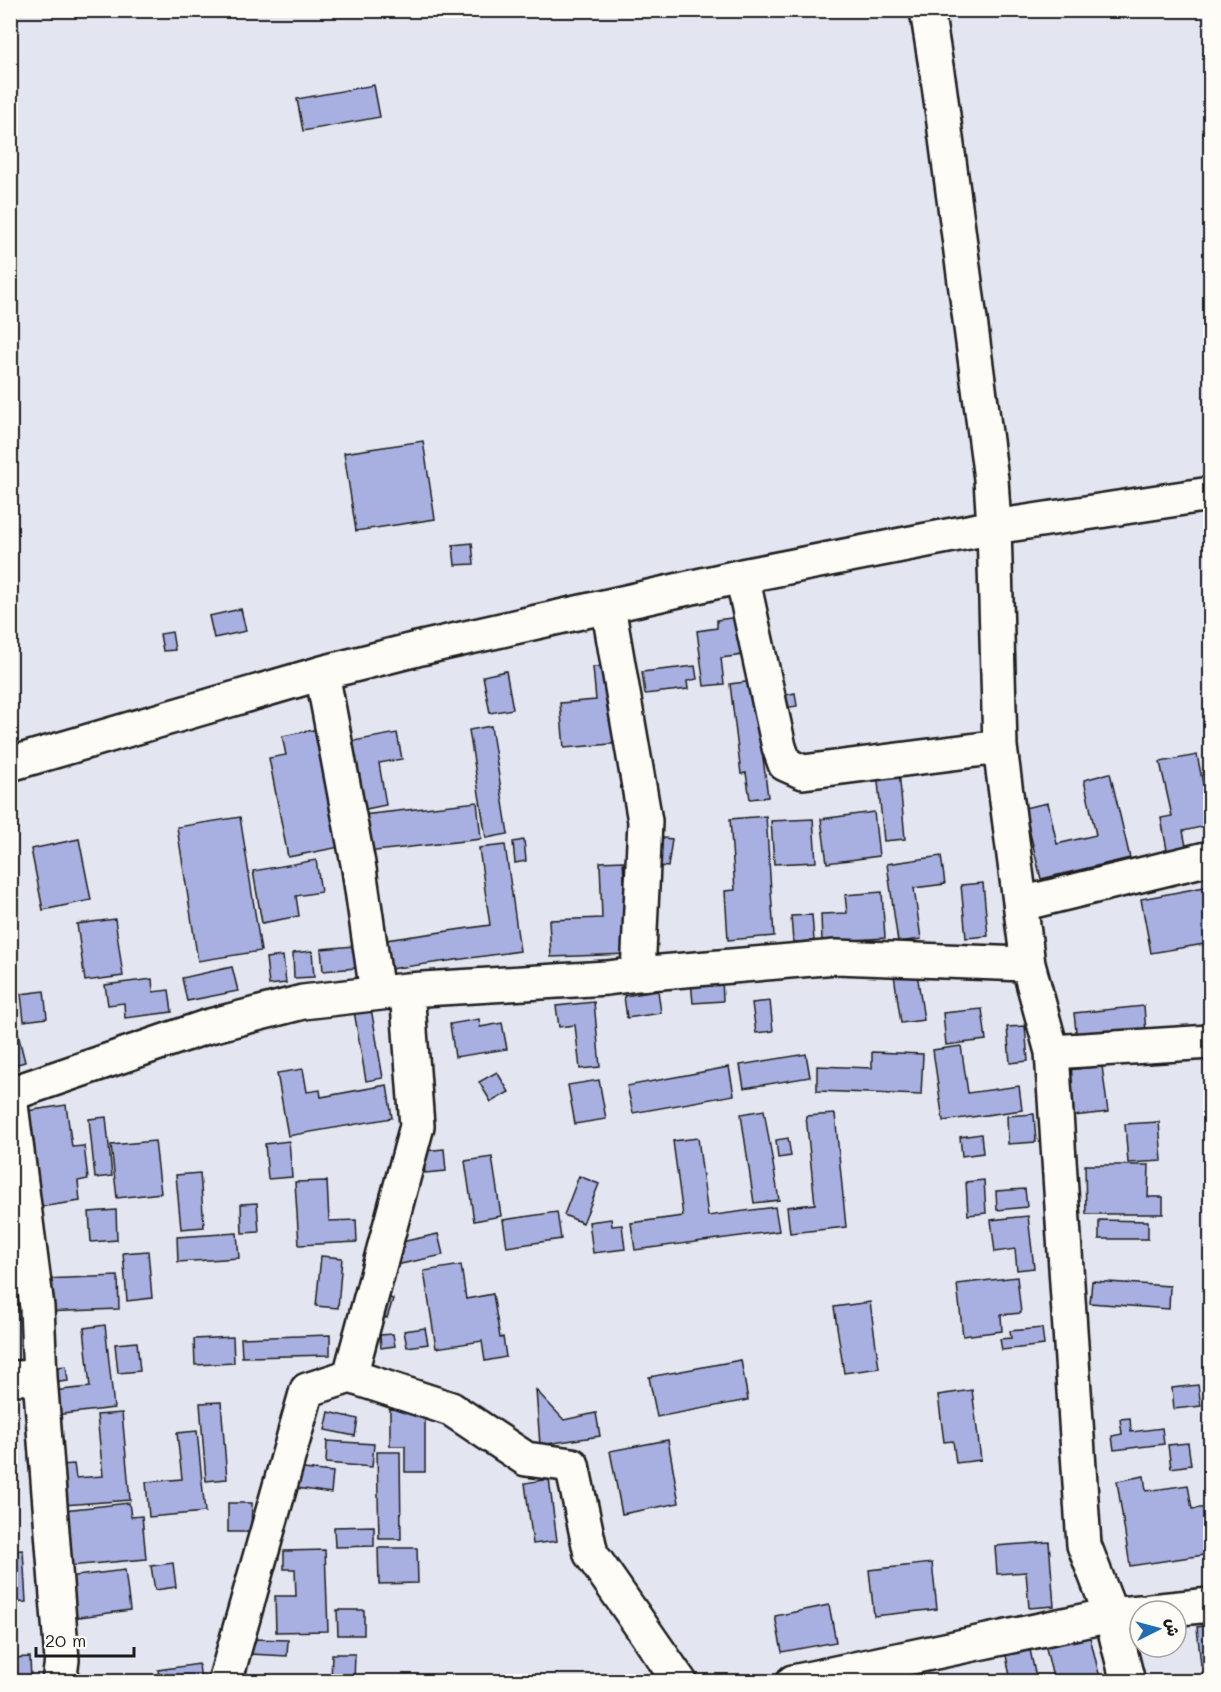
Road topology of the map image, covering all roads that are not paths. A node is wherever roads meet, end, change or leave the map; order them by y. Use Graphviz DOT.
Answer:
graph roads {
  1 [pos="927,10"];
  2 [pos="1210,494"];
  3 [pos="994,527"];
  4 [pos="742,576"];
  5 [pos="608,606"];
  6 [pos="322,673"];
  7 [pos="1000,747"];
  8 [pos="10,764"];
  9 [pos="1210,858"];
  10 [pos="1021,904"];
  11 [pos="1028,964"];
  12 [pos="638,974"];
  13 [pos="392,991"];
  14 [pos="1210,1042"];
  15 [pos="1052,1052"];
  16 [pos="10,1096"];
  17 [pos="350,1376"];
  18 [pos="25,1378"];
  19 [pos="1210,1605"];
  20 [pos="1188,1607"];
  21 [pos="1126,1613"];
  22 [pos="59,1682"];
  23 [pos="225,1682"];
  24 [pos="680,1682"];
  25 [pos="793,1682"];
  26 [pos="1128,1682"];
  1 -- 3 [label="street"];
  2 -- 3 [label="street"];
  3 -- 4 [label="street"];
  3 -- 7 [label="street"];
  4 -- 5 [label="street"];
  4 -- 7 [label="street"];
  5 -- 6 [label="street"];
  5 -- 12 [label="street"];
  6 -- 8 [label="street"];
  6 -- 13 [label="street"];
  7 -- 10 [label="street"];
  9 -- 10 [label="street"];
  10 -- 11 [label="street"];
  11 -- 12 [label="street"];
  11 -- 15 [label="street"];
  12 -- 13 [label="street"];
  13 -- 16 [label="street"];
  13 -- 17 [label="street"];
  14 -- 15 [label="street"];
  15 -- 21 [label="street"];
  16 -- 18 [label="street"];
  17 -- 23 [label="street"];
  17 -- 24 [label="street"];
  18 -- 22 [label="street"];
  19 -- 20 [label="street"];
  21 -- 25 [label="street"];
  21 -- 26 [label="street"];
}
